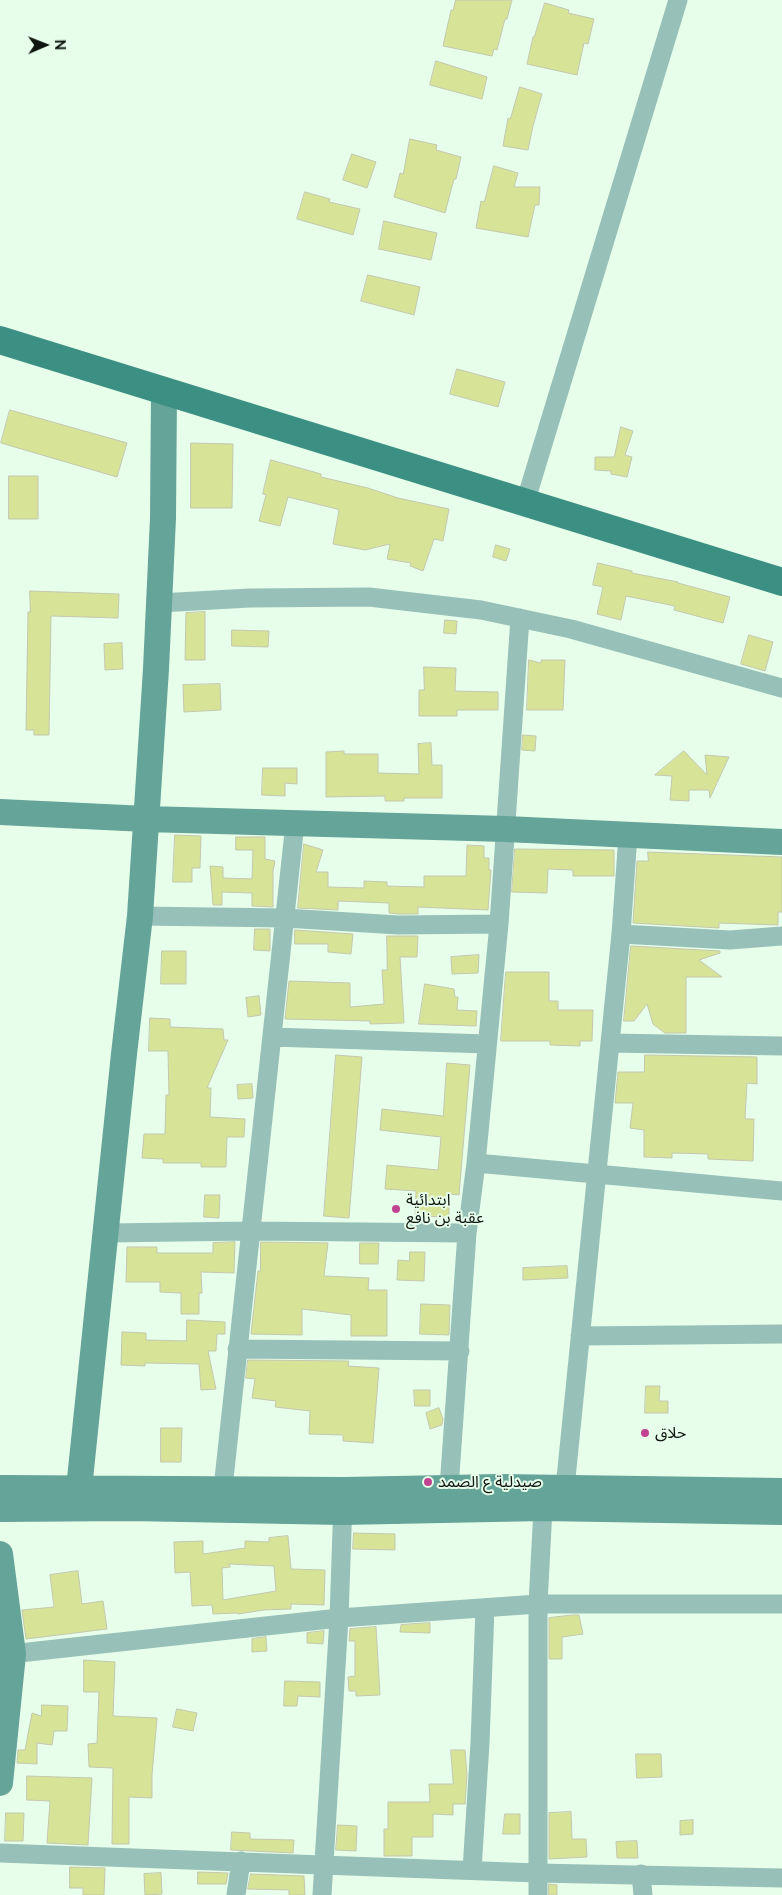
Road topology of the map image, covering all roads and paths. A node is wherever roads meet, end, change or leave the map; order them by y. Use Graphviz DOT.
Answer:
graph roads {
  1 [pos="678,0"];
  2 [pos="0,340"];
  3 [pos="0,352"];
  4 [pos="163,397"];
  5 [pos="525,503"];
  6 [pos="782,582"];
  7 [pos="782,593"];
  8 [pos="159,603"];
  9 [pos="520,618"];
  10 [pos="782,688"];
  11 [pos="0,812"];
  12 [pos="146,819"];
  13 [pos="295,823"];
  14 [pos="506,828"];
  15 [pos="628,835"];
  16 [pos="782,842"];
  17 [pos="140,916"];
  18 [pos="285,918"];
  19 [pos="499,924"];
  20 [pos="621,934"];
  21 [pos="782,936"];
  22 [pos="272,1037"];
  23 [pos="610,1043"];
  24 [pos="487,1044"];
  25 [pos="782,1046"];
  26 [pos="476,1162"];
  27 [pos="596,1173"];
  28 [pos="782,1191"];
  29 [pos="251,1230"];
  30 [pos="107,1233"];
  31 [pos="467,1233"];
  32 [pos="782,1334"];
  33 [pos="580,1336"];
  34 [pos="238,1349"];
  35 [pos="460,1351"];
  36 [pos="0,1488"];
  37 [pos="223,1488"];
  38 [pos="449,1488"];
  39 [pos="565,1488"];
  40 [pos="782,1490"];
  41 [pos="78,1498"];
  42 [pos="343,1501"];
  43 [pos="543,1508"];
  44 [pos="0,1509"];
  45 [pos="782,1512"];
  46 [pos="0,1554"];
  47 [pos="538,1604"];
  48 [pos="782,1604"];
  49 [pos="484,1608"];
  50 [pos="339,1618"];
  51 [pos="7,1655"];
  52 [pos="0,1783"];
  53 [pos="0,1853"];
  54 [pos="241,1861"];
  55 [pos="324,1864"];
  56 [pos="472,1870"];
  57 [pos="537,1873"];
  58 [pos="641,1874"];
  59 [pos="782,1878"];
  60 [pos="236,1895"];
  61 [pos="322,1895"];
  62 [pos="538,1895"];
  63 [pos="643,1895"];
  1 -- 5 [label="street"];
  2 -- 4 [label="main road"];
  3 -- 4 [label="main road"];
  4 -- 5 [label="main road"];
  4 -- 7 [label="main road"];
  4 -- 8 [label="street"];
  5 -- 6 [label="main road"];
  8 -- 9 [label="street"];
  8 -- 12 [label="street"];
  9 -- 10 [label="street"];
  9 -- 14 [label="street"];
  11 -- 12 [label="street"];
  12 -- 13 [label="street"];
  12 -- 17 [label="street"];
  13 -- 14 [label="street"];
  13 -- 18 [label="street"];
  14 -- 15 [label="street"];
  14 -- 19 [label="street"];
  15 -- 16 [label="street"];
  15 -- 20 [label="street"];
  17 -- 18 [label="street"];
  17 -- 30 [label="street"];
  18 -- 19 [label="street"];
  18 -- 22 [label="street"];
  19 -- 24 [label="street"];
  20 -- 21 [label="street"];
  20 -- 23 [label="street"];
  22 -- 24 [label="street"];
  22 -- 29 [label="street"];
  23 -- 25 [label="street"];
  23 -- 27 [label="street"];
  24 -- 26 [label="street"];
  26 -- 27 [label="street"];
  26 -- 31 [label="street"];
  27 -- 28 [label="street"];
  27 -- 33 [label="street"];
  29 -- 30 [label="street"];
  29 -- 31 [label="street"];
  29 -- 34 [label="street"];
  30 -- 41 [label="street"];
  31 -- 35 [label="street"];
  32 -- 33 [label="street"];
  33 -- 39 [label="street"];
  34 -- 35 [label="street"];
  34 -- 37 [label="street"];
  35 -- 38 [label="street"];
  36 -- 41 [label="street"];
  37 -- 41 [label="street"];
  37 -- 42 [label="street"];
  38 -- 39 [label="street"];
  38 -- 42 [label="street"];
  39 -- 40 [label="street"];
  41 -- 42 [label="street"];
  41 -- 44 [label="street"];
  42 -- 43 [label="street"];
  42 -- 50 [label="street"];
  43 -- 45 [label="street"];
  43 -- 47 [label="street"];
  46 -- 51 [label="street"];
  47 -- 48 [label="street"];
  47 -- 49 [label="street"];
  47 -- 57 [label="street"];
  49 -- 50 [label="street"];
  49 -- 56 [label="street"];
  50 -- 51 [label="street"];
  50 -- 55 [label="street"];
  51 -- 52 [label="street"];
  53 -- 54 [label="street"];
  54 -- 55 [label="street"];
  54 -- 60 [label="street"];
  55 -- 56 [label="street"];
  55 -- 61 [label="street"];
  56 -- 57 [label="street"];
  57 -- 58 [label="street"];
  57 -- 62 [label="street"];
  58 -- 59 [label="street"];
  58 -- 63 [label="street"];
}
